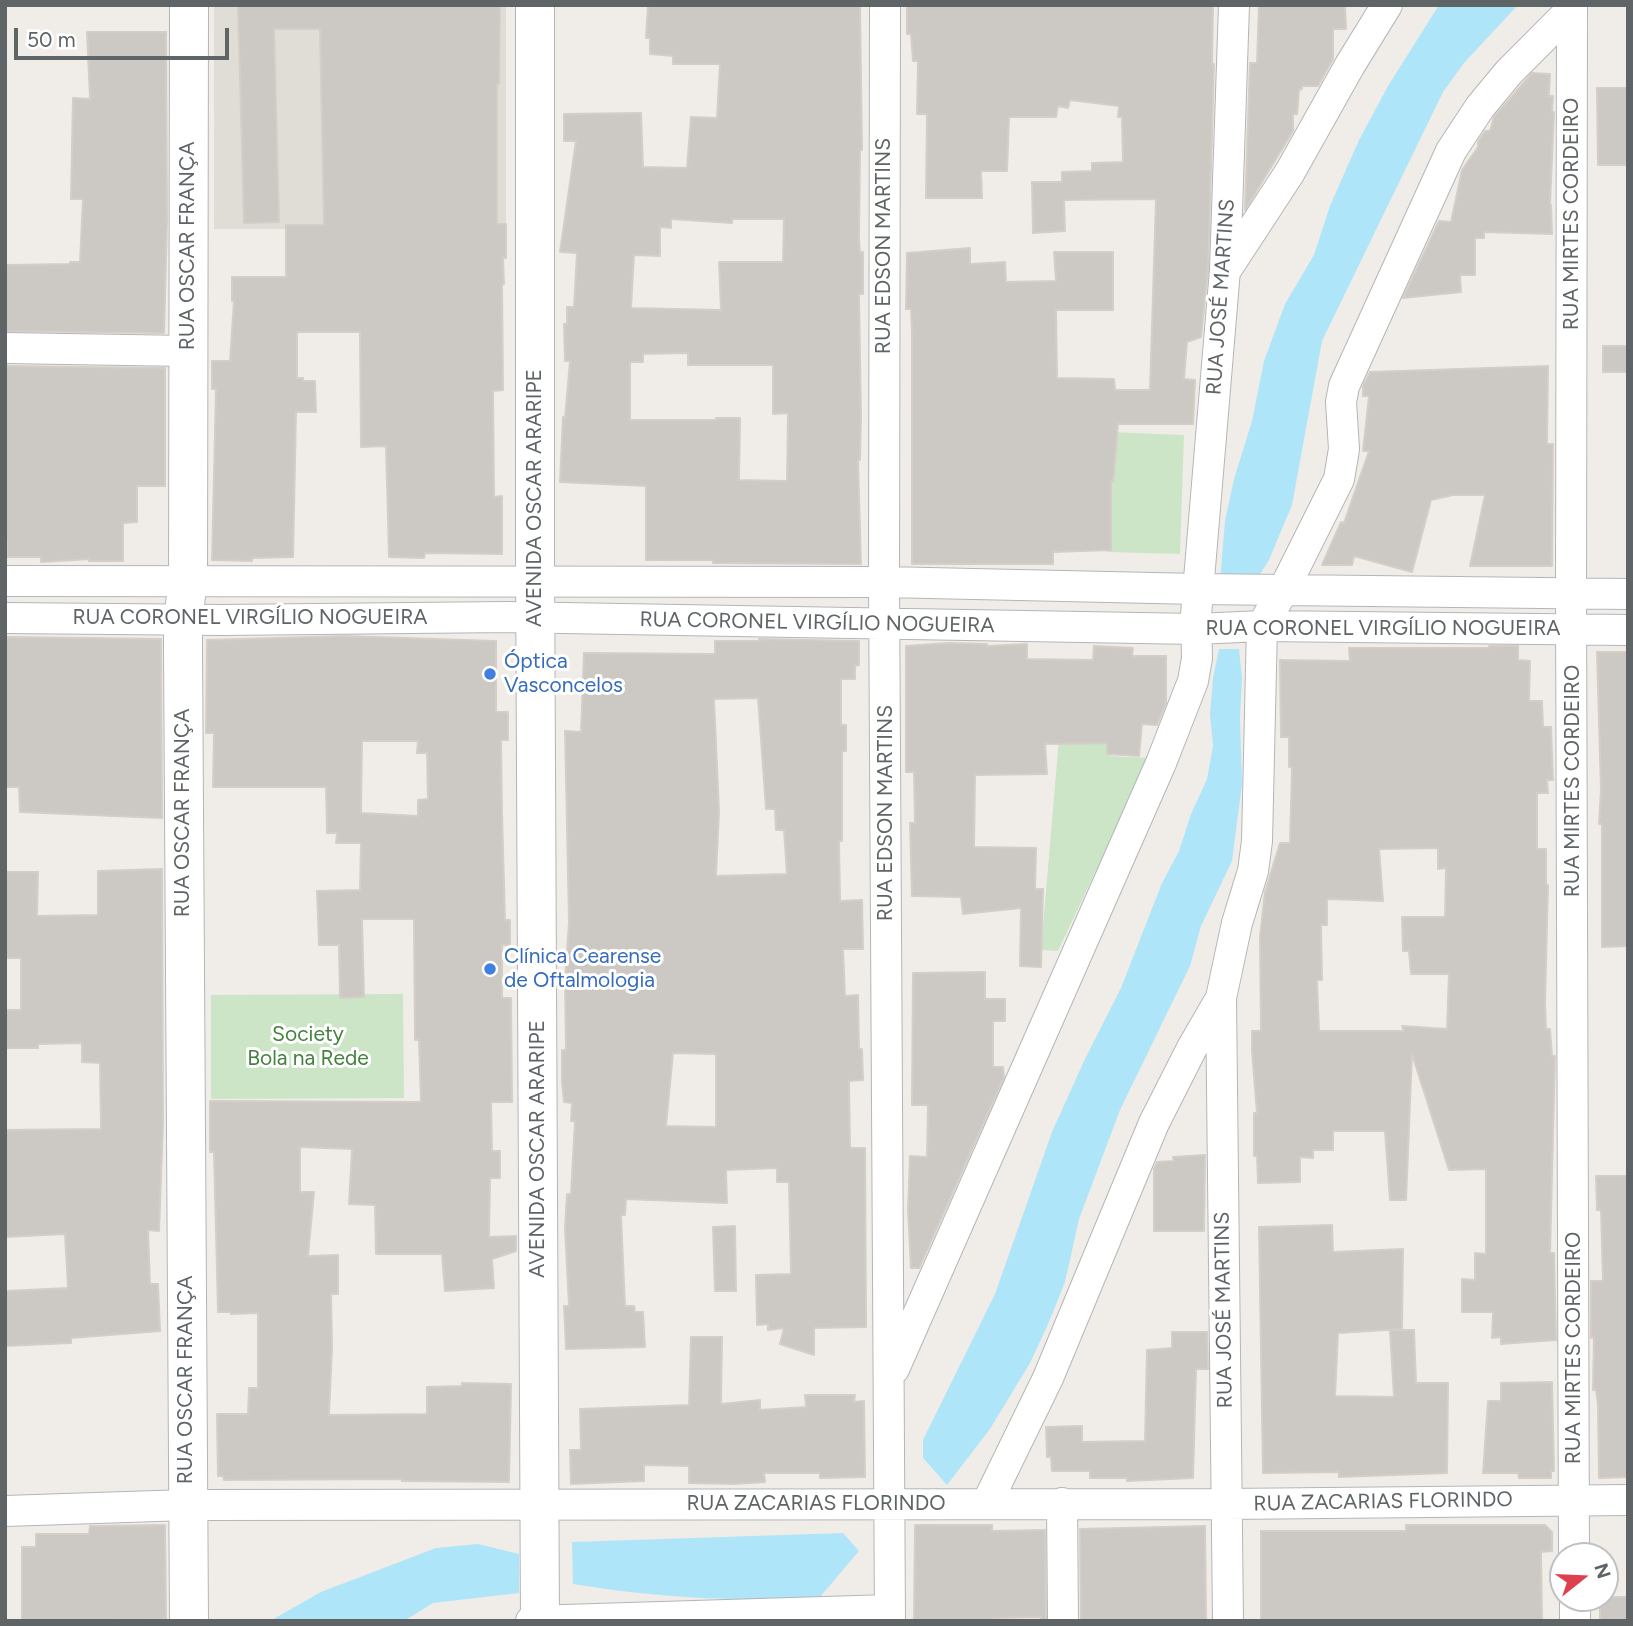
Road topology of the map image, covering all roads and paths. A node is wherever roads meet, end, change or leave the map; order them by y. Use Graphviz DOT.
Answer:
graph roads {
  1 [pos="189,5"];
  2 [pos="535,5"];
  3 [pos="885,5"];
  4 [pos="1234,5"];
  5 [pos="1387,5"];
  6 [pos="1572,7"];
  7 [pos="1225,271"];
  8 [pos="5,348"];
  9 [pos="188,351"];
  10 [pos="188,580"];
  11 [pos="5,581"];
  12 [pos="884,582"];
  13 [pos="1198,589"];
  14 [pos="1284,589"];
  15 [pos="1571,594"];
  16 [pos="1628,594"];
  17 [pos="536,600"];
  18 [pos="5,618"];
  19 [pos="183,620"];
  20 [pos="885,623"];
  21 [pos="1262,626"];
  22 [pos="1197,629"];
  23 [pos="1572,629"];
  24 [pos="1628,630"];
  25 [pos="1221,998"];
  26 [pos="890,1379"];
  27 [pos="1574,1500"];
  28 [pos="1628,1500"];
  29 [pos="987,1503"];
  30 [pos="1062,1503"];
  31 [pos="540,1504"];
  32 [pos="891,1504"];
  33 [pos="1226,1504"];
  34 [pos="187,1505"];
  35 [pos="5,1511"];
  36 [pos="1574,1542"];
  37 [pos="890,1615"];
  38 [pos="537,1620"];
  39 [pos="189,1621"];
  40 [pos="1063,1621"];
  41 [pos="1228,1621"];
  1 -- 9 [label="street, RUA OSCAR FRANÇA"];
  2 -- 17 [label="street, AVENIDA OSCAR ARARIPE"];
  3 -- 12 [label="street, RUA EDSON MARTINS"];
  4 -- 7 [label="street, RUA JOSÉ MARTINS"];
  5 -- 7 [label="street"];
  6 -- 14 [label="street, RUA JOSÉ MARTINS"];
  6 -- 15 [label="street, RUA MIRTES CORDEIRO"];
  7 -- 13 [label="street, RUA JOSÉ MARTINS"];
  8 -- 9 [label="street"];
  9 -- 10 [label="street, RUA OSCAR FRANÇA"];
  10 -- 11 [label="street, RUA CORONEL VIRGÍLIO NOGUEIRA"];
  10 -- 17 [label="street, RUA CORONEL VIRGÍLIO NOGUEIRA"];
  10 -- 19 [label="street, RUA OSCAR FRANÇA"];
  12 -- 13 [label="street, RUA CORONEL VIRGÍLIO NOGUEIRA"];
  12 -- 17 [label="street, RUA CORONEL VIRGÍLIO NOGUEIRA"];
  12 -- 20 [label="street, RUA EDSON MARTINS"];
  13 -- 14 [label="street, RUA CORONEL VIRGÍLIO NOGUEIRA"];
  13 -- 22 [label="street, RUA JOSÉ MARTINS"];
  14 -- 15 [label="street, RUA CORONEL VIRGÍLIO NOGUEIRA"];
  14 -- 21 [label="street, RUA JOSÉ MARTINS"];
  15 -- 16 [label="street, RUA CORONEL VIRGÍLIO NOGUEIRA"];
  15 -- 23 [label="street, RUA MIRTES CORDEIRO"];
  17 -- 19 [label="street, RUA CORONEL VIRGÍLIO NOGUEIRA"];
  17 -- 20 [label="street, RUA CORONEL VIRGÍLIO NOGUEIRA"];
  17 -- 31 [label="street, AVENIDA OSCAR ARARIPE"];
  18 -- 19 [label="street, RUA CORONEL VIRGÍLIO NOGUEIRA"];
  19 -- 34 [label="street, RUA OSCAR FRANÇA"];
  20 -- 22 [label="street, RUA CORONEL VIRGÍLIO NOGUEIRA"];
  20 -- 26 [label="street, RUA EDSON MARTINS"];
  21 -- 22 [label="street, RUA CORONEL VIRGÍLIO NOGUEIRA"];
  21 -- 23 [label="street, RUA CORONEL VIRGÍLIO NOGUEIRA"];
  21 -- 25 [label="street, RUA JOSÉ MARTINS"];
  22 -- 26 [label="street, RUA JOSÉ MARTINS"];
  23 -- 24 [label="street, RUA CORONEL VIRGÍLIO NOGUEIRA"];
  23 -- 27 [label="street, RUA MIRTES CORDEIRO"];
  25 -- 29 [label="street, RUA JOSÉ MARTINS"];
  25 -- 33 [label="street, RUA JOSÉ MARTINS"];
  26 -- 32 [label="street, RUA EDSON MARTINS"];
  27 -- 28 [label="street, RUA ZACARIAS FLORINDO"];
  27 -- 33 [label="street, RUA ZACARIAS FLORINDO"];
  27 -- 36 [label="street, RUA MIRTES CORDEIRO"];
  29 -- 30 [label="street, RUA ZACARIAS FLORINDO"];
  29 -- 32 [label="street, RUA ZACARIAS FLORINDO"];
  30 -- 33 [label="street, RUA ZACARIAS FLORINDO"];
  30 -- 40 [label="street"];
  31 -- 32 [label="street, RUA ZACARIAS FLORINDO"];
  31 -- 34 [label="street, RUA ZACARIAS FLORINDO"];
  31 -- 38 [label="street, AVENIDA OSCAR ARARIPE"];
  32 -- 37 [label="street, RUA EDSON MARTINS"];
  33 -- 41 [label="street, RUA JOSÉ MARTINS"];
  34 -- 35 [label="street, RUA ZACARIAS FLORINDO"];
  34 -- 39 [label="street, RUA OSCAR FRANÇA"];
  37 -- 38 [label="street"];
}
